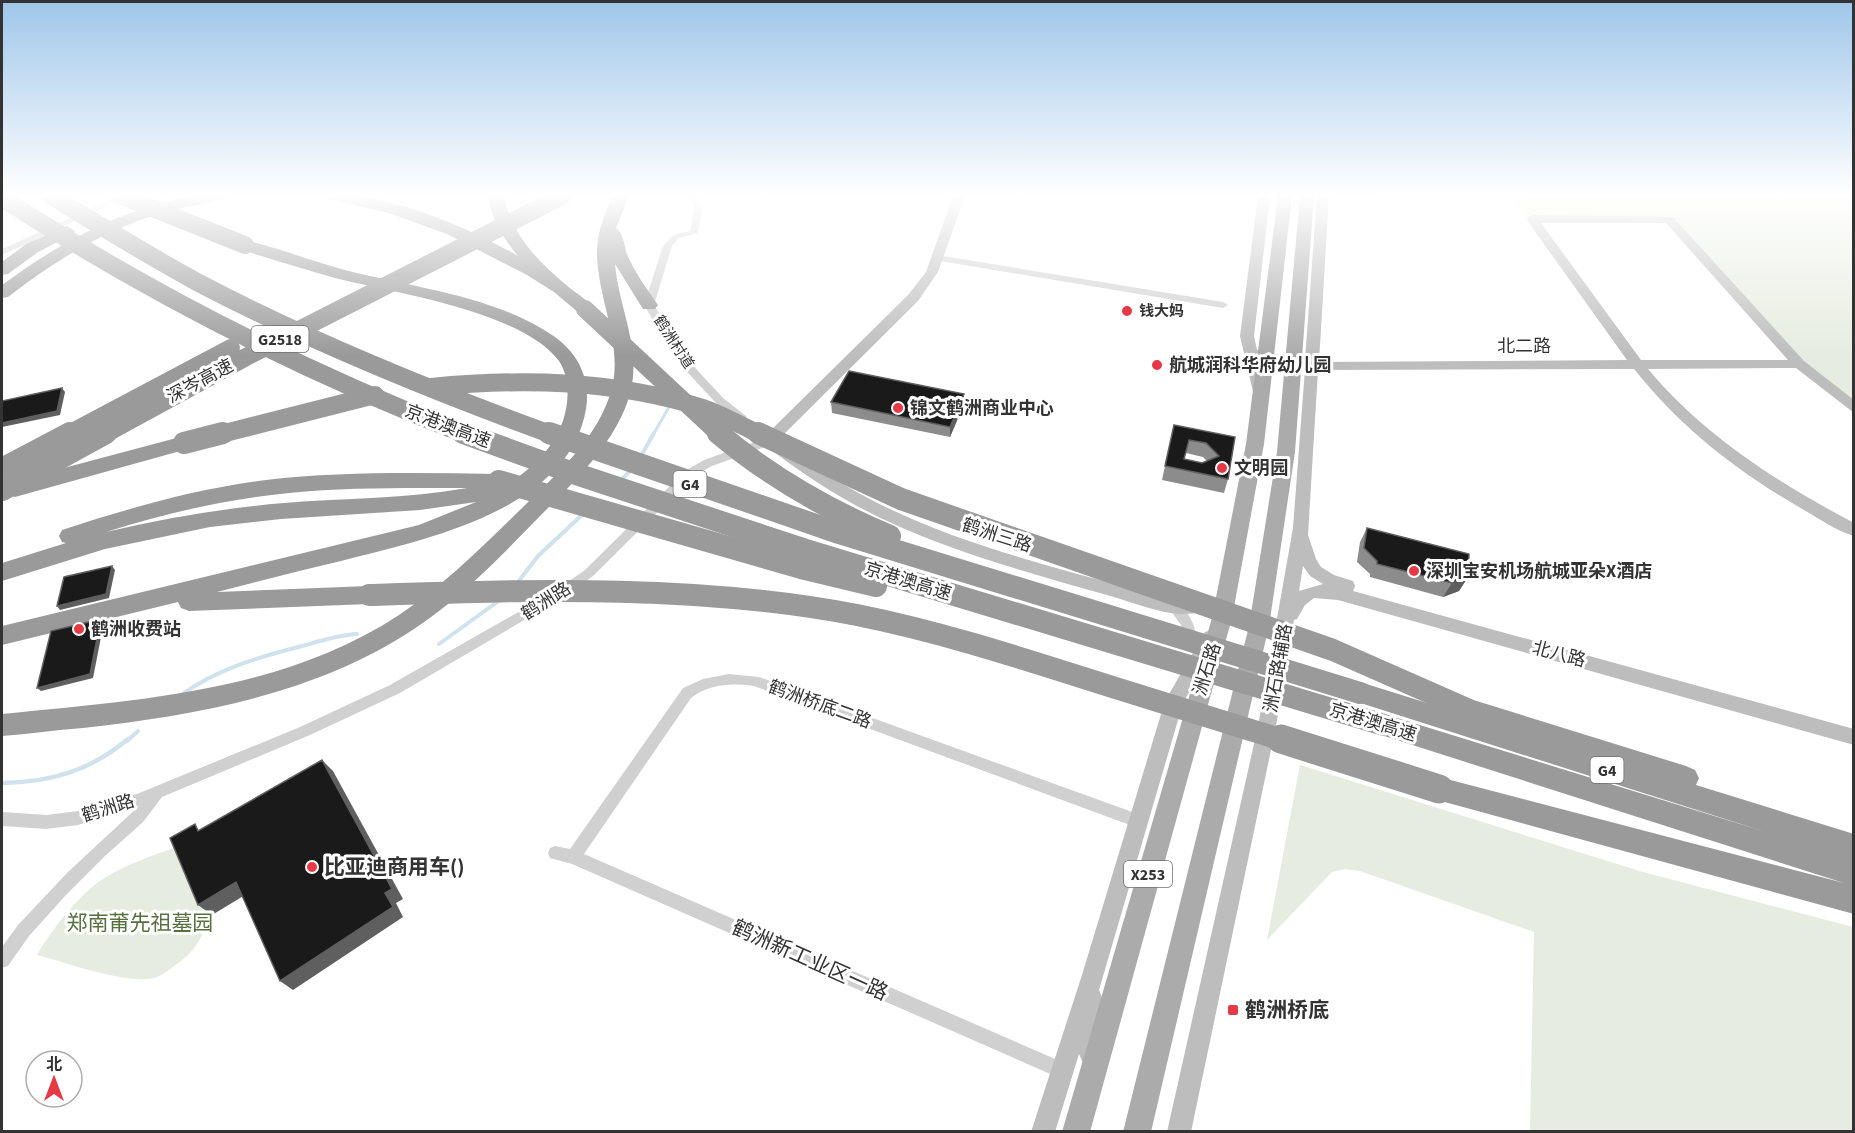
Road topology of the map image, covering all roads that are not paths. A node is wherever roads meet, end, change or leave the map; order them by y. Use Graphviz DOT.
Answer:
graph roads {
  1 [pos="31,249"];
  2 [pos="64,249"];
  3 [pos="82,249"];
  4 [pos="137,249"];
  5 [pos="258,249"];
  6 [pos="429,249"];
  7 [pos="458,249"];
  8 [pos="493,249"];
  9 [pos="523,249"];
  10 [pos="605,249"];
  11 [pos="617,249"];
  12 [pos="667,249"];
  13 [pos="939,249"];
  14 [pos="1257,249"];
  15 [pos="1276,249"];
  16 [pos="1306,249"];
  17 [pos="1317,249"];
  18 [pos="1558,249"];
  19 [pos="1696,249"];
  20 [pos="936,258"];
  21 [pos="2,270"];
  22 [pos="559,288"];
  23 [pos="2,293"];
  24 [pos="650,304"];
  25 [pos="1223,305"];
  26 [pos="1258,355"];
  27 [pos="1642,363"];
  28 [pos="1303,364"];
  29 [pos="1799,364"];
  30 [pos="1854,408"];
  31 [pos="769,441"];
  32 [pos="2,470"];
  33 [pos="529,479"];
  34 [pos="2,491"];
  35 [pos="1854,521"];
  36 [pos="1301,528"];
  37 [pos="1854,530"];
  38 [pos="2,563"];
  39 [pos="2,572"];
  40 [pos="1228,586"];
  41 [pos="1174,607"];
  42 [pos="110,610"];
  43 [pos="1222,618"];
  44 [pos="1284,631"];
  45 [pos="2,636"];
  46 [pos="1094,636"];
  47 [pos="1360,693"];
  48 [pos="1174,701"];
  49 [pos="2,725"];
  50 [pos="1854,726"];
  51 [pos="1854,736"];
  52 [pos="157,792"];
  53 [pos="2,819"];
  54 [pos="1138,821"];
  55 [pos="1854,831"];
  56 [pos="1854,847"];
  57 [pos="555,853"];
  58 [pos="573,857"];
  59 [pos="1854,873"];
  60 [pos="1854,900"];
  61 [pos="2,960"];
  62 [pos="1093,975"];
  63 [pos="1063,1071"];
  64 [pos="1089,1089"];
  65 [pos="1043,1131"];
  66 [pos="1076,1131"];
  67 [pos="1137,1131"];
  68 [pos="1179,1131"];
  1 -- 21 [label="highway"];
  2 -- 23 [label="highway"];
  3 -- 46 [label="highway, 京港澳高速 / G4, bridge"];
  4 -- 47 [label="highway, 京港澳高速 / G4, bridge"];
  5 -- 33 [label="highway, bridge"];
  6 -- 32 [label="highway, 深岑高速 / G2518, bridge"];
  7 -- 34 [label="highway, 深岑高速 / G2518, bridge"];
  8 -- 22 [label="highway"];
  9 -- 22 [label="highway"];
  10 -- 49 [label="highway"];
  11 -- 24 [label="highway"];
  12 -- 24 [label="street, 鹤洲村道"];
  13 -- 20 [label="street, 鹤洲路"];
  14 -- 26 [label="street"];
  15 -- 26 [label="main road, 洲石路 / X253"];
  16 -- 28 [label="main road, X253"];
  17 -- 28 [label="street, 洲石路辅路"];
  18 -- 27 [label="street"];
  19 -- 29 [label="street"];
  20 -- 25 [label="street"];
  20 -- 31 [label="street, 鹤洲路"];
  22 -- 47 [label="highway, bridge"];
  24 -- 31 [label="street, 鹤洲村道"];
  26 -- 28 [label="street, 北二路"];
  26 -- 40 [label="main road, 洲石路 / X253"];
  27 -- 28 [label="street, 北二路"];
  27 -- 29 [label="street, 北二路"];
  27 -- 35 [label="street"];
  27 -- 37 [label="street"];
  28 -- 36 [label="street, 洲石路辅路"];
  28 -- 67 [label="main road, X253"];
  29 -- 30 [label="street"];
  31 -- 41 [label="street, 鹤洲三路"];
  31 -- 52 [label="street, 鹤洲路"];
  33 -- 39 [label="highway"];
  33 -- 42 [label="highway"];
  34 -- 55 [label="highway, bridge"];
  36 -- 44 [label="street, 洲石路辅路"];
  36 -- 50 [label="street, 北八路"];
  38 -- 46 [label="highway, bridge"];
  40 -- 41 [label="street, 鹤洲三路"];
  40 -- 43 [label="main road, 洲石路 / X253"];
  41 -- 48 [label="street"];
  42 -- 45 [label="highway"];
  42 -- 60 [label="highway, bridge"];
  43 -- 48 [label="street"];
  43 -- 64 [label="main road, 洲石路 / X253"];
  44 -- 51 [label="street, 北八路"];
  44 -- 68 [label="street, 洲石路辅路"];
  46 -- 59 [label="highway, 京港澳高速 / G4, bridge"];
  47 -- 56 [label="highway, 京港澳高速 / G4"];
  48 -- 54 [label="street"];
  52 -- 53 [label="street, 鹤洲路"];
  52 -- 61 [label="street"];
  54 -- 58 [label="street, 鹤洲桥底二路"];
  54 -- 62 [label="street"];
  57 -- 58 [label="street, 鹤洲新工业区一路"];
  58 -- 63 [label="street, 鹤洲新工业区一路"];
  62 -- 63 [label="street"];
  62 -- 64 [label="street"];
  63 -- 65 [label="street"];
  64 -- 66 [label="main road, 洲石路 / X253"];
}
